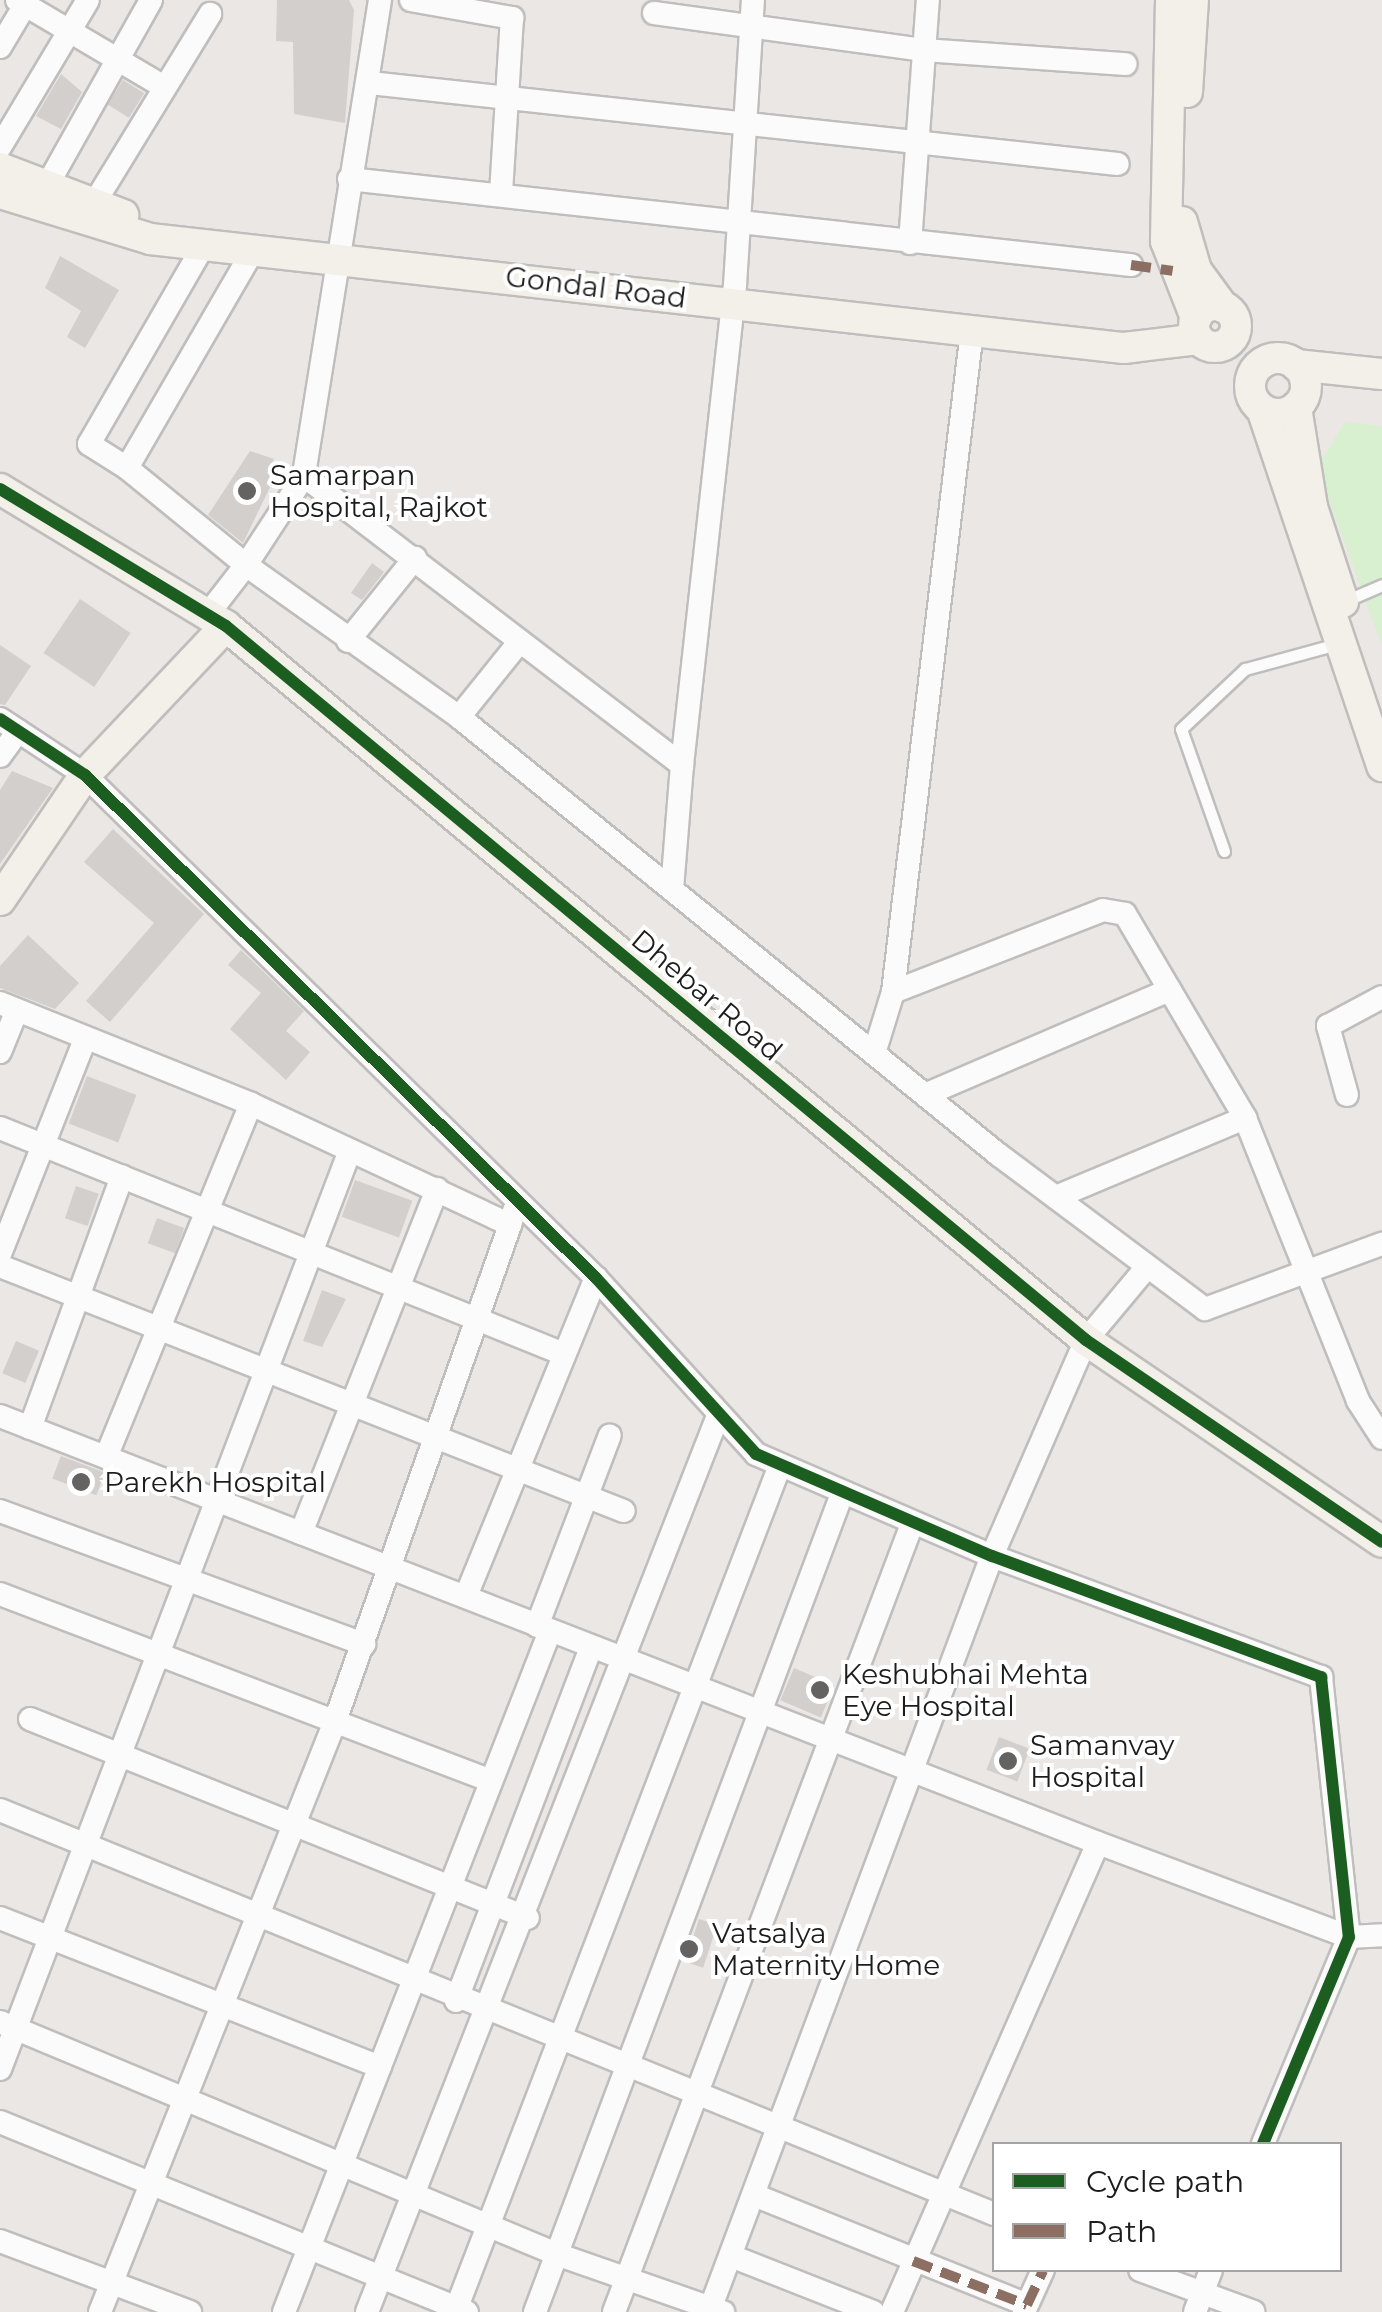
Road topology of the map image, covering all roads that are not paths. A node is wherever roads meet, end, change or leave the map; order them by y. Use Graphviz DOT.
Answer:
graph roads {
  1 [pos="88,0"];
  2 [pos="150,0"];
  3 [pos="380,0"];
  4 [pos="411,0"];
  5 [pos="753,0"];
  6 [pos="928,0"];
  7 [pos="1171,0"];
  8 [pos="1193,0"];
  9 [pos="24,2"];
  10 [pos="512,9"];
  11 [pos="654,13"];
  12 [pos="210,14"];
  13 [pos="752,25"];
  14 [pos="68,31"];
  15 [pos="0,47"];
  16 [pos="924,50"];
  17 [pos="114,60"];
  18 [pos="1126,64"];
  19 [pos="370,83"];
  20 [pos="164,88"];
  21 [pos="507,101"];
  22 [pos="747,119"];
  23 [pos="917,144"];
  24 [pos="0,147"];
  25 [pos="1118,164"];
  26 [pos="0,168"];
  27 [pos="350,179"];
  28 [pos="501,192"];
  29 [pos="0,193"];
  30 [pos="40,198"];
  31 [pos="733,214"];
  32 [pos="87,215"];
  33 [pos="910,242"];
  34 [pos="205,243"];
  35 [pos="338,245"];
  36 [pos="255,247"];
  37 [pos="1131,265"];
  38 [pos="734,294"];
  39 [pos="1211,328"];
  40 [pos="972,330"];
  41 [pos="1283,362"];
  42 [pos="1382,375"];
  43 [pos="1256,397"];
  44 [pos="1299,403"];
  45 [pos="126,468"];
  46 [pos="304,476"];
  47 [pos="0,489"];
  48 [pos="414,558"];
  49 [pos="246,565"];
  50 [pos="1382,585"];
  51 [pos="1343,602"];
  52 [pos="217,620"];
  53 [pos="348,642"];
  54 [pos="520,642"];
  55 [pos="1337,644"];
  56 [pos="1382,708"];
  57 [pos="459,717"];
  58 [pos="9,725"];
  59 [pos="0,756"];
  60 [pos="682,765"];
  61 [pos="1382,766"];
  62 [pos="85,775"];
  63 [pos="1224,850"];
  64 [pos="672,890"];
  65 [pos="0,900"];
  66 [pos="1170,990"];
  67 [pos="893,992"];
  68 [pos="1382,998"];
  69 [pos="8,1006"];
  70 [pos="86,1038"];
  71 [pos="876,1047"];
  72 [pos="0,1052"];
  73 [pos="928,1094"];
  74 [pos="1347,1095"];
  75 [pos="251,1104"];
  76 [pos="1246,1118"];
  77 [pos="0,1128"];
  78 [pos="45,1146"];
  79 [pos="349,1153"];
  80 [pos="122,1176"];
  81 [pos="437,1189"];
  82 [pos="1056,1197"];
  83 [pos="207,1210"];
  84 [pos="513,1215"];
  85 [pos="1382,1244"];
  86 [pos="315,1253"];
  87 [pos="0,1254"];
  88 [pos="0,1266"];
  89 [pos="1147,1267"];
  90 [pos="1305,1274"];
  91 [pos="596,1278"];
  92 [pos="400,1290"];
  93 [pos="74,1296"];
  94 [pos="481,1320"];
  95 [pos="158,1331"];
  96 [pos="1086,1340"];
  97 [pos="564,1354"];
  98 [pos="268,1375"];
  99 [pos="350,1408"];
  100 [pos="0,1416"];
  101 [pos="718,1416"];
  102 [pos="30,1428"];
  103 [pos="610,1435"];
  104 [pos="1382,1438"];
  105 [pos="435,1441"];
  106 [pos="106,1457"];
  107 [pos="779,1468"];
  108 [pos="517,1469"];
  109 [pos="842,1494"];
  110 [pos="587,1496"];
  111 [pos="222,1502"];
  112 [pos="0,1511"];
  113 [pos="624,1511"];
  114 [pos="912,1524"];
  115 [pos="301,1533"];
  116 [pos="1382,1542"];
  117 [pos="992,1556"];
  118 [pos="393,1566"];
  119 [pos="188,1583"];
  120 [pos="0,1594"];
  121 [pos="466,1596"];
  122 [pos="544,1628"];
  123 [pos="364,1644"];
  124 [pos="590,1646"];
  125 [pos="158,1657"];
  126 [pos="623,1658"];
  127 [pos="698,1689"];
  128 [pos="761,1713"];
  129 [pos="30,1719"];
  130 [pos="334,1724"];
  131 [pos="831,1742"];
  132 [pos="120,1762"];
  133 [pos="907,1770"];
  134 [pos="489,1780"];
  135 [pos="0,1810"];
  136 [pos="295,1826"];
  137 [pos="88,1841"];
  138 [pos="1098,1843"];
  139 [pos="450,1888"];
  140 [pos="496,1906"];
  141 [pos="258,1915"];
  142 [pos="0,1918"];
  143 [pos="528,1918"];
  144 [pos="1382,1936"];
  145 [pos="1349,1937"];
  146 [pos="50,1939"];
  147 [pos="412,1983"];
  148 [pos="456,2001"];
  149 [pos="222,2006"];
  150 [pos="492,2014"];
  151 [pos="8,2025"];
  152 [pos="563,2042"];
  153 [pos="380,2067"];
  154 [pos="628,2068"];
  155 [pos="0,2069"];
  156 [pos="699,2096"];
  157 [pos="186,2098"];
  158 [pos="0,2122"];
  159 [pos="778,2128"];
  160 [pos="1264,2142"];
  161 [pos="342,2163"];
  162 [pos="151,2184"];
  163 [pos="943,2192"];
  164 [pos="417,2194"];
  165 [pos="754,2195"];
  166 [pos="992,2213"];
  167 [pos="489,2224"];
  168 [pos="0,2241"];
  169 [pos="311,2249"];
  170 [pos="559,2255"];
  171 [pos="730,2256"];
  172 [pos="913,2261"];
  173 [pos="1042,2272"];
  174 [pos="1144,2272"];
  175 [pos="1211,2272"];
  176 [pos="380,2277"];
  177 [pos="628,2277"];
  178 [pos="113,2281"];
  179 [pos="1198,2302"];
  180 [pos="1026,2309"];
  181 [pos="714,2310"];
  182 [pos="459,2311"];
  183 [pos="100,2312"];
  184 [pos="190,2312"];
  185 [pos="284,2312"];
  186 [pos="368,2312"];
  187 [pos="535,2312"];
  188 [pos="614,2312"];
  189 [pos="873,2312"];
  190 [pos="892,2312"];
  191 [pos="1254,2312"];
  1 -- 14 [label="street"];
  2 -- 17 [label="street"];
  3 -- 19 [label="street"];
  4 -- 10 [label="street"];
  5 -- 13 [label="street"];
  6 -- 16 [label="street"];
  7 -- 39 [label="main road"];
  8 -- 39 [label="main road"];
  9 -- 14 [label="street"];
  9 -- 15 [label="street"];
  10 -- 21 [label="street"];
  11 -- 13 [label="street"];
  12 -- 20 [label="street"];
  13 -- 16 [label="street"];
  13 -- 22 [label="street"];
  14 -- 17 [label="street"];
  14 -- 24 [label="street"];
  16 -- 18 [label="street"];
  16 -- 23 [label="street"];
  17 -- 20 [label="street"];
  17 -- 30 [label="street"];
  19 -- 21 [label="street"];
  19 -- 27 [label="street"];
  20 -- 32 [label="street"];
  21 -- 22 [label="street"];
  21 -- 28 [label="street"];
  22 -- 23 [label="street"];
  22 -- 31 [label="street"];
  23 -- 25 [label="street"];
  23 -- 33 [label="street"];
  26 -- 30 [label="main road, Gondal Road"];
  27 -- 28 [label="street"];
  27 -- 35 [label="street"];
  28 -- 31 [label="street"];
  29 -- 30 [label="main road, Gondal Road"];
  30 -- 32 [label="main road, Gondal Road"];
  31 -- 33 [label="street"];
  31 -- 38 [label="street"];
  32 -- 34 [label="main road, Gondal Road"];
  32 -- 35 [label="main road, Gondal Road"];
  33 -- 37 [label="street"];
  34 -- 36 [label="main road, Gondal Road"];
  34 -- 45 [label="street"];
  35 -- 36 [label="main road, Gondal Road"];
  35 -- 38 [label="main road, Gondal Road"];
  35 -- 46 [label="street"];
  36 -- 45 [label="street"];
  38 -- 39 [label="main road, Gondal Road"];
  38 -- 40 [label="main road, Gondal Road"];
  38 -- 60 [label="street"];
  39 -- 40 [label="main road, Gondal Road"];
  39 -- 41 [label="main road"];
  39 -- 43 [label="main road"];
  40 -- 67 [label="street"];
  41 -- 42 [label="main road"];
  41 -- 43 [label="main road"];
  41 -- 44 [label="main road"];
  42 -- 44 [label="main road"];
  43 -- 44 [label="main road"];
  43 -- 55 [label="main road"];
  44 -- 51 [label="main road"];
  45 -- 49 [label="street"];
  46 -- 48 [label="street"];
  46 -- 49 [label="street"];
  47 -- 52 [label="main road, Dhebar Road"];
  48 -- 53 [label="street"];
  48 -- 54 [label="street"];
  49 -- 52 [label="street"];
  49 -- 53 [label="street"];
  50 -- 51 [label="lane"];
  51 -- 56 [label="main road"];
  52 -- 62 [label="main road"];
  52 -- 96 [label="main road, Dhebar Road"];
  53 -- 57 [label="street"];
  54 -- 57 [label="street"];
  54 -- 60 [label="street"];
  55 -- 61 [label="main road"];
  55 -- 63 [label="lane"];
  57 -- 64 [label="street"];
  58 -- 59 [label="street"];
  58 -- 62 [label="street"];
  60 -- 64 [label="street"];
  62 -- 65 [label="main road"];
  62 -- 84 [label="street"];
  64 -- 71 [label="street"];
  66 -- 67 [label="street"];
  66 -- 73 [label="street"];
  66 -- 76 [label="street"];
  67 -- 71 [label="street"];
  68 -- 74 [label="street"];
  69 -- 70 [label="street"];
  69 -- 72 [label="street"];
  70 -- 75 [label="street"];
  70 -- 78 [label="street"];
  71 -- 73 [label="street"];
  73 -- 82 [label="street"];
  75 -- 79 [label="street"];
  75 -- 83 [label="street"];
  76 -- 82 [label="street"];
  76 -- 90 [label="street"];
  77 -- 78 [label="street"];
  78 -- 80 [label="street"];
  78 -- 87 [label="street"];
  79 -- 81 [label="street"];
  79 -- 86 [label="street"];
  80 -- 83 [label="street"];
  80 -- 93 [label="street"];
  81 -- 84 [label="street"];
  81 -- 92 [label="street"];
  82 -- 89 [label="street"];
  83 -- 86 [label="street"];
  83 -- 95 [label="street"];
  84 -- 91 [label="street"];
  84 -- 94 [label="street"];
  85 -- 90 [label="street"];
  86 -- 92 [label="street"];
  86 -- 98 [label="street"];
  88 -- 93 [label="street"];
  89 -- 90 [label="street"];
  89 -- 96 [label="street"];
  90 -- 104 [label="street"];
  91 -- 97 [label="street"];
  91 -- 101 [label="street"];
  92 -- 94 [label="street"];
  92 -- 99 [label="street"];
  93 -- 95 [label="street"];
  93 -- 102 [label="street"];
  94 -- 97 [label="street"];
  94 -- 105 [label="street"];
  95 -- 98 [label="street"];
  95 -- 106 [label="street"];
  96 -- 116 [label="main road, Dhebar Road"];
  96 -- 117 [label="street"];
  97 -- 108 [label="street"];
  98 -- 99 [label="street"];
  98 -- 111 [label="street"];
  99 -- 105 [label="street"];
  99 -- 115 [label="street"];
  100 -- 102 [label="street"];
  101 -- 107 [label="street"];
  101 -- 126 [label="street"];
  102 -- 106 [label="street"];
  103 -- 110 [label="street"];
  105 -- 108 [label="street"];
  105 -- 118 [label="street"];
  106 -- 111 [label="street"];
  107 -- 109 [label="street"];
  107 -- 127 [label="street"];
  108 -- 110 [label="street"];
  108 -- 121 [label="street"];
  109 -- 114 [label="street"];
  109 -- 128 [label="street"];
  110 -- 113 [label="street"];
  110 -- 122 [label="street"];
  111 -- 115 [label="street"];
  111 -- 119 [label="street"];
  112 -- 119 [label="street"];
  114 -- 117 [label="street"];
  114 -- 131 [label="street"];
  115 -- 118 [label="street"];
  117 -- 133 [label="street"];
  117 -- 145 [label="street"];
  118 -- 121 [label="street"];
  118 -- 123 [label="street"];
  119 -- 123 [label="street"];
  119 -- 125 [label="street"];
  120 -- 125 [label="street"];
  121 -- 122 [label="street"];
  122 -- 124 [label="street"];
  122 -- 134 [label="street"];
  123 -- 130 [label="street"];
  124 -- 126 [label="street"];
  124 -- 140 [label="street"];
  125 -- 130 [label="street"];
  125 -- 132 [label="street"];
  126 -- 127 [label="street"];
  126 -- 143 [label="street"];
  127 -- 128 [label="street"];
  127 -- 152 [label="street"];
  128 -- 131 [label="street"];
  128 -- 154 [label="street"];
  129 -- 132 [label="street"];
  130 -- 134 [label="street"];
  130 -- 136 [label="street"];
  131 -- 133 [label="street"];
  131 -- 156 [label="street"];
  132 -- 136 [label="street"];
  132 -- 137 [label="street"];
  133 -- 138 [label="street"];
  133 -- 159 [label="street"];
  134 -- 139 [label="street"];
  135 -- 137 [label="street"];
  136 -- 139 [label="street"];
  136 -- 141 [label="street"];
  137 -- 141 [label="street"];
  137 -- 146 [label="street"];
  138 -- 145 [label="street"];
  138 -- 163 [label="street"];
  139 -- 140 [label="street"];
  139 -- 147 [label="street"];
  140 -- 143 [label="street"];
  140 -- 148 [label="street"];
  141 -- 147 [label="street"];
  141 -- 149 [label="street"];
  142 -- 146 [label="street"];
  143 -- 150 [label="street"];
  144 -- 145 [label="street"];
  145 -- 160 [label="street"];
  146 -- 149 [label="street"];
  146 -- 151 [label="street"];
  147 -- 148 [label="street"];
  147 -- 153 [label="street"];
  148 -- 150 [label="street"];
  149 -- 153 [label="street"];
  149 -- 157 [label="street"];
  150 -- 152 [label="street"];
  150 -- 164 [label="street"];
  151 -- 155 [label="street"];
  151 -- 157 [label="street"];
  152 -- 154 [label="street"];
  152 -- 167 [label="street"];
  153 -- 161 [label="street"];
  154 -- 156 [label="street"];
  154 -- 170 [label="street"];
  156 -- 159 [label="street"];
  156 -- 177 [label="street"];
  157 -- 161 [label="street"];
  157 -- 162 [label="street"];
  158 -- 162 [label="street"];
  159 -- 163 [label="street"];
  159 -- 165 [label="street"];
  161 -- 164 [label="street"];
  161 -- 169 [label="street"];
  162 -- 169 [label="street"];
  162 -- 178 [label="street"];
  163 -- 166 [label="street"];
  163 -- 172 [label="street"];
  164 -- 167 [label="street"];
  164 -- 176 [label="street"];
  165 -- 171 [label="street"];
  165 -- 172 [label="street"];
  167 -- 170 [label="street"];
  167 -- 182 [label="street"];
  168 -- 178 [label="street"];
  169 -- 176 [label="street"];
  169 -- 185 [label="street"];
  170 -- 177 [label="street"];
  170 -- 187 [label="street"];
  171 -- 181 [label="street"];
  171 -- 189 [label="street"];
  172 -- 180 [label="street"];
  172 -- 190 [label="street"];
  173 -- 180 [label="street"];
  174 -- 179 [label="street"];
  175 -- 179 [label="street"];
  176 -- 182 [label="street"];
  176 -- 186 [label="street"];
  177 -- 181 [label="street"];
  177 -- 188 [label="street"];
  178 -- 183 [label="street"];
  178 -- 184 [label="street"];
  179 -- 191 [label="street"];
}
